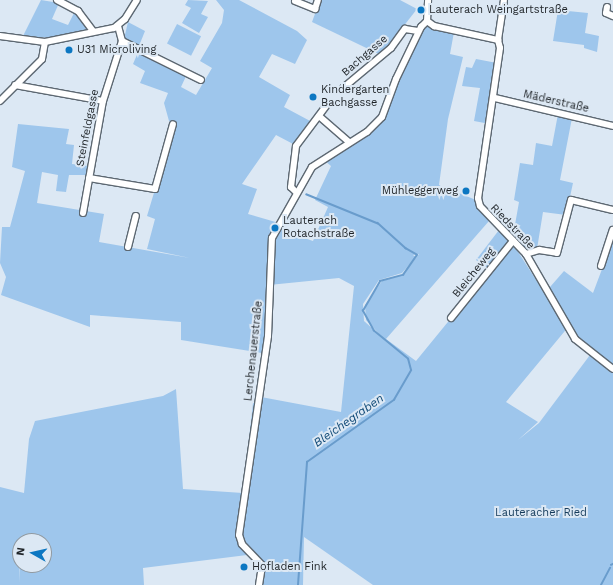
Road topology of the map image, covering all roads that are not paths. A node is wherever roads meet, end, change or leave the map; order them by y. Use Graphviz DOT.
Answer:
graph roads {
  1 [pos="57,0"];
  2 [pos="136,0"];
  3 [pos="318,0"];
  4 [pos="428,0"];
  5 [pos="504,0"];
  6 [pos="295,1"];
  7 [pos="607,7"];
  8 [pos="613,16"];
  9 [pos="426,22"];
  10 [pos="118,26"];
  11 [pos="93,31"];
  12 [pos="418,31"];
  13 [pos="0,36"];
  14 [pos="498,40"];
  15 [pos="122,41"];
  16 [pos="45,42"];
  17 [pos="201,80"];
  18 [pos="15,85"];
  19 [pos="343,88"];
  20 [pos="495,98"];
  21 [pos="0,101"];
  22 [pos="102,101"];
  23 [pos="326,106"];
  24 [pos="319,116"];
  25 [pos="173,124"];
  26 [pos="613,126"];
  27 [pos="349,142"];
  28 [pos="89,178"];
  29 [pos="296,192"];
  30 [pos="613,210"];
  31 [pos="83,212"];
  32 [pos="136,216"];
  33 [pos="613,230"];
  34 [pos="513,241"];
  35 [pos="128,247"];
  36 [pos="526,254"];
  37 [pos="601,266"];
  38 [pos="451,318"];
  39 [pos="613,369"];
  40 [pos="259,585"];
  1 -- 11 [label="street"];
  2 -- 10 [label="street"];
  3 -- 6 [label="street"];
  4 -- 9 [label="street"];
  5 -- 14 [label="street, Riedstraße"];
  7 -- 8 [label="street"];
  9 -- 12 [label="street, Lerchenauerstraße"];
  9 -- 14 [label="street"];
  10 -- 11 [label="street"];
  10 -- 15 [label="street"];
  11 -- 16 [label="street"];
  12 -- 19 [label="street, Bachgasse"];
  12 -- 27 [label="street, Lerchenauerstraße"];
  13 -- 16 [label="street"];
  14 -- 20 [label="street, Riedstraße"];
  15 -- 17 [label="street"];
  15 -- 22 [label="street, Steinfeldgasse"];
  16 -- 18 [label="street"];
  18 -- 21 [label="street"];
  18 -- 22 [label="street"];
  20 -- 26 [label="street, Mäderstraße"];
  20 -- 34 [label="street, Riedstraße"];
  22 -- 28 [label="street, Steinfeldgasse"];
  23 -- 24 [label="street"];
  24 -- 27 [label="street"];
  24 -- 29 [label="street"];
  25 -- 28 [label="street"];
  27 -- 29 [label="street, Lerchenauerstraße"];
  28 -- 31 [label="street, Steinfeldgasse"];
  29 -- 40 [label="street, Lerchenauerstraße"];
  30 -- 36 [label="street"];
  32 -- 35 [label="street"];
  33 -- 37 [label="street"];
  34 -- 36 [label="street, Riedstraße"];
  34 -- 38 [label="street, Bleicheweg"];
  36 -- 39 [label="street, Riedstraße"];
}
